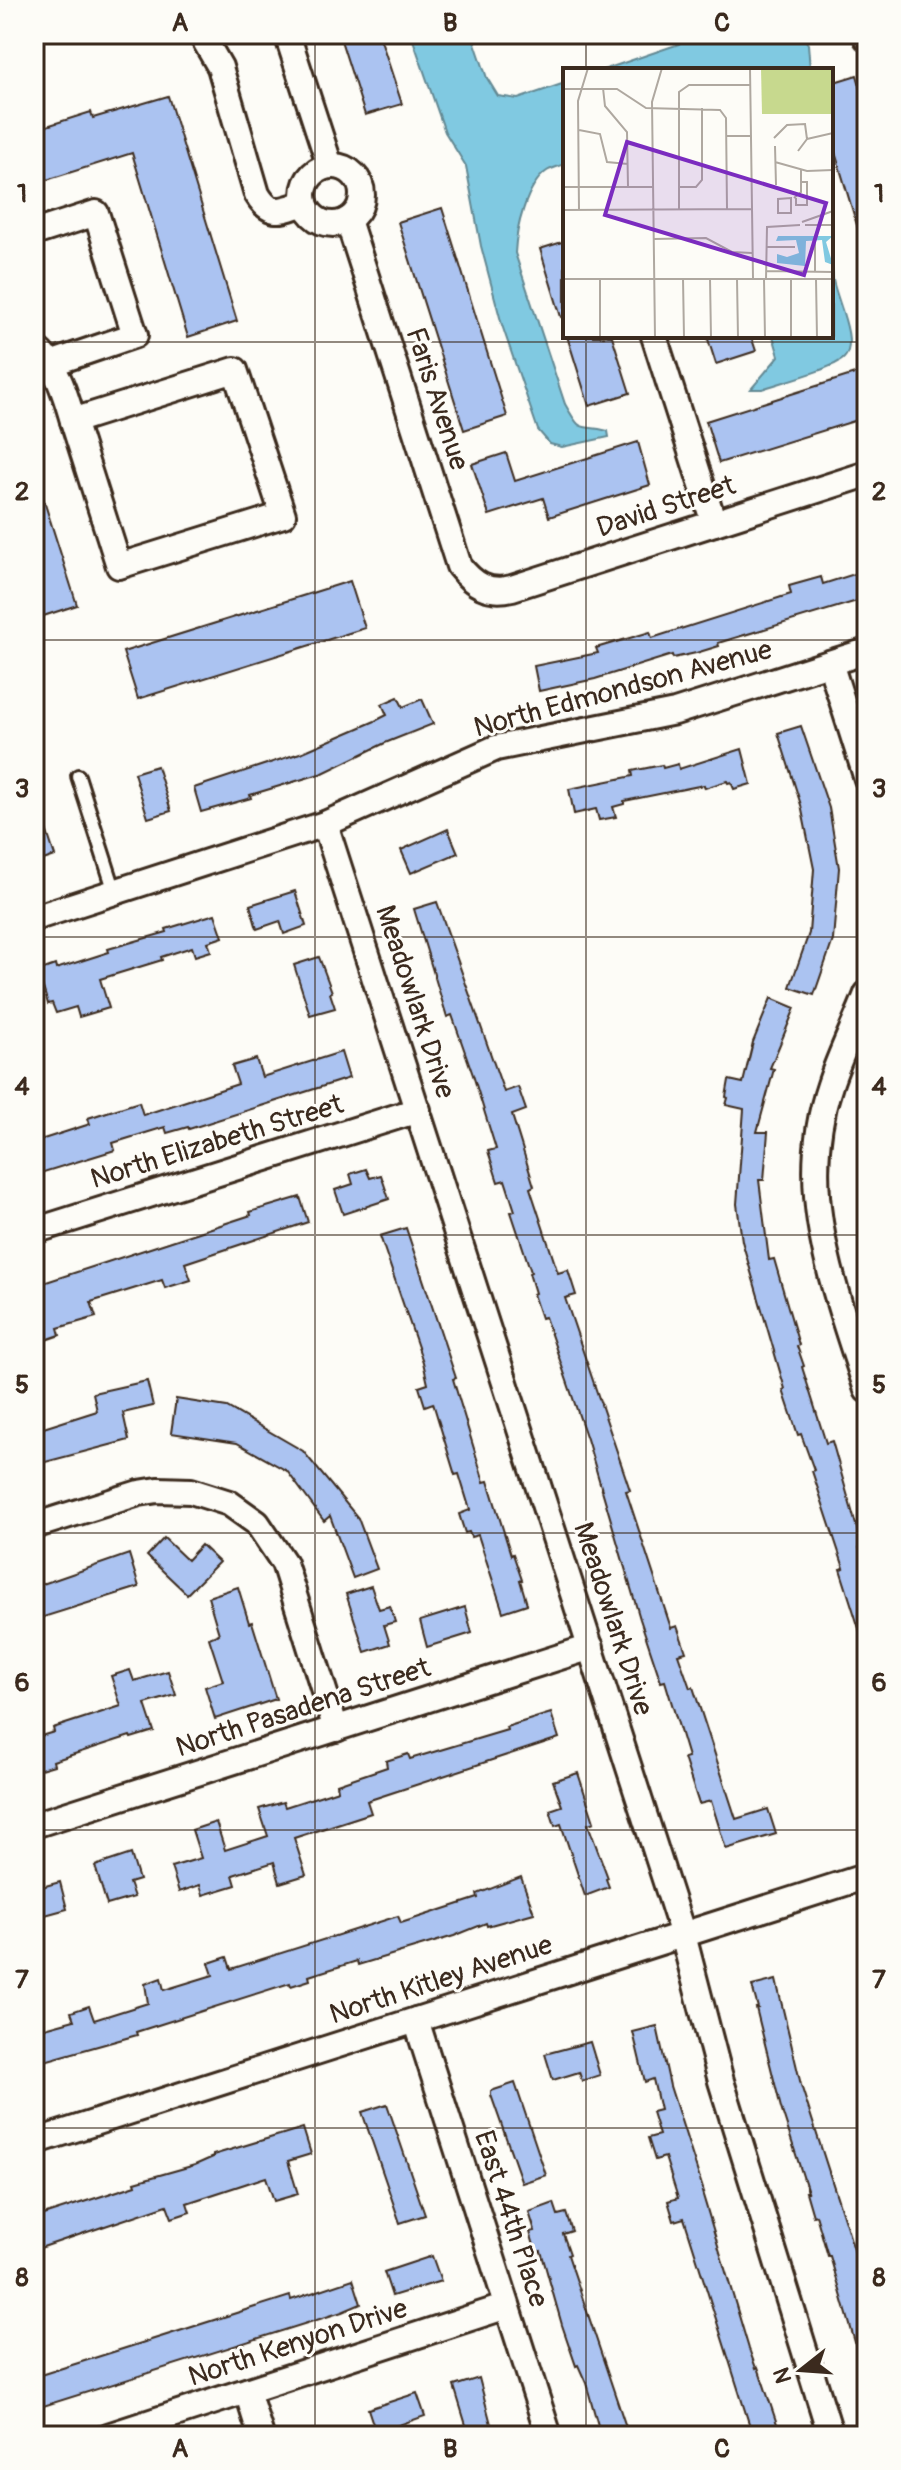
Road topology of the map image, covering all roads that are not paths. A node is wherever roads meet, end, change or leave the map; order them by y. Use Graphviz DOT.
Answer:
graph roads {
  1 [pos="201,34"];
  2 [pos="287,34"];
  3 [pos="330,166"];
  4 [pos="305,203"];
  5 [pos="348,220"];
  6 [pos="34,233"];
  7 [pos="655,338"];
  8 [pos="42,355"];
  9 [pos="73,421"];
  10 [pos="867,474"];
  11 [pos="714,523"];
  12 [pos="481,587"];
  13 [pos="867,651"];
  14 [pos="830,663"];
  15 [pos="78,776"];
  16 [pos="867,779"];
  17 [pos="325,824"];
  18 [pos="115,892"];
  19 [pos="34,918"];
  20 [pos="867,994"];
  21 [pos="418,1110"];
  22 [pos="34,1231"];
  23 [pos="865,1375"];
  24 [pos="34,1526"];
  25 [pos="591,1647"];
  26 [pos="336,1729"];
  27 [pos="34,1825"];
  28 [pos="867,1876"];
  29 [pos="683,1935"];
  30 [pos="416,2020"];
  31 [pos="34,2142"];
  32 [pos="507,2306"];
  33 [pos="247,2391"];
  34 [pos="108,2436"];
  35 [pos="261,2436"];
  36 [pos="549,2436"];
  37 [pos="831,2436"];
  1 -- 4 [label="street"];
  2 -- 3 [label="street"];
  3 -- 4 [label="street"];
  3 -- 5 [label="street"];
  4 -- 5 [label="street"];
  5 -- 12 [label="street, Faris Avenue"];
  6 -- 8 [label="street"];
  7 -- 11 [label="street"];
  8 -- 9 [label="street"];
  9 -- 9 [label="street"];
  10 -- 11 [label="street, David Street"];
  11 -- 12 [label="street, David Street"];
  13 -- 14 [label="street, North Edmondson Avenue"];
  14 -- 16 [label="street"];
  14 -- 17 [label="street, North Edmondson Avenue"];
  15 -- 18 [label="lane"];
  17 -- 18 [label="street, North Edmondson Avenue"];
  17 -- 21 [label="street, Meadowlark Drive"];
  18 -- 19 [label="street, North Edmondson Avenue"];
  20 -- 23 [label="street"];
  21 -- 22 [label="street, North Elizabeth Street"];
  21 -- 25 [label="street, Meadowlark Drive"];
  24 -- 26 [label="street"];
  25 -- 26 [label="street, North Pasadena Street"];
  25 -- 29 [label="street, Meadowlark Drive"];
  26 -- 27 [label="street, North Pasadena Street"];
  28 -- 29 [label="street, North Kitley Avenue"];
  29 -- 30 [label="street, North Kitley Avenue"];
  29 -- 37 [label="street, Meadowlark Drive"];
  30 -- 31 [label="street, North Kitley Avenue"];
  30 -- 32 [label="street, East 44th Place"];
  32 -- 33 [label="street, North Kenyon Drive"];
  32 -- 36 [label="street, East 44th Place"];
  33 -- 34 [label="street, North Kenyon Drive"];
  33 -- 35 [label="street"];
}
